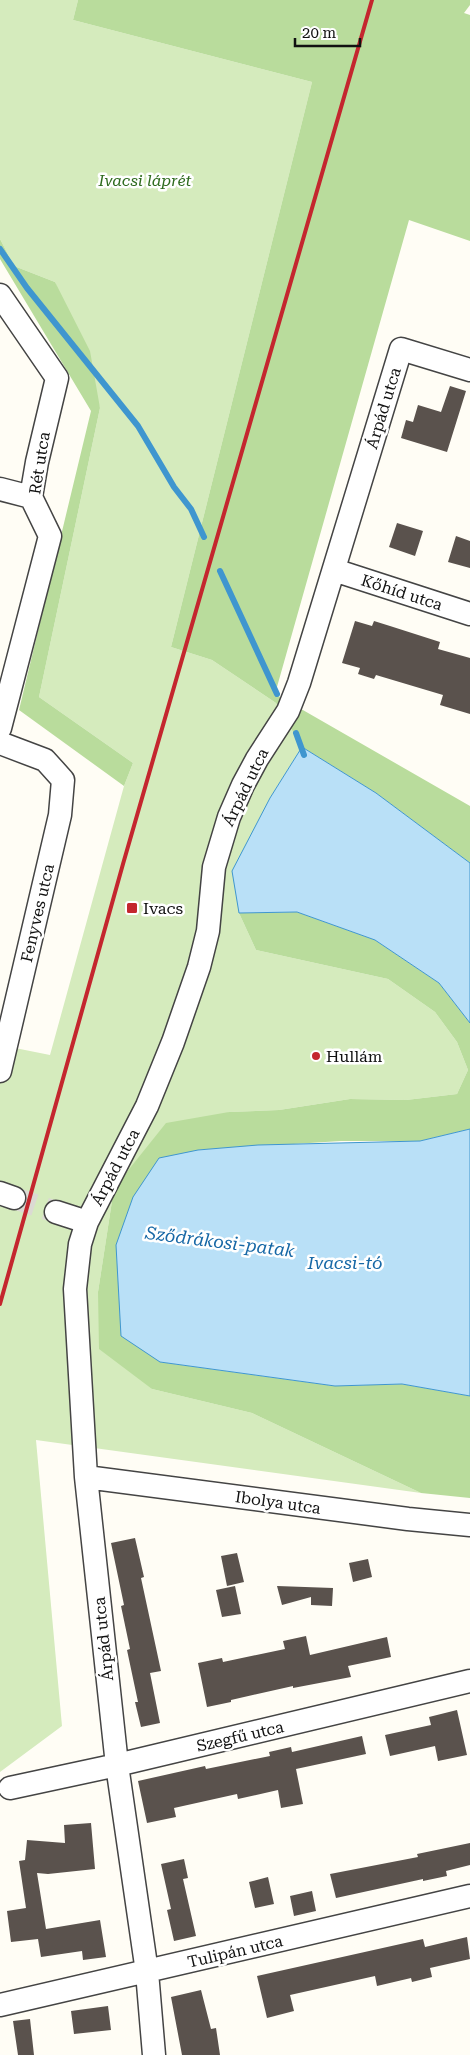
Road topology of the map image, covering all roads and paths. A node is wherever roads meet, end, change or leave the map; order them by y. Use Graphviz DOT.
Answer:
graph roads {
  1 [pos="0,295"];
  2 [pos="470,370"];
  3 [pos="0,489"];
  4 [pos="31,497"];
  5 [pos="334,570"];
  6 [pos="470,614"];
  7 [pos="0,728"];
  8 [pos="0,743"];
  9 [pos="1,1060"];
  10 [pos="56,1212"];
  11 [pos="87,1222"];
  12 [pos="86,1477"];
  13 [pos="470,1525"];
  14 [pos="470,1681"];
  15 [pos="117,1765"];
  16 [pos="10,1788"];
  17 [pos="470,1896"];
  18 [pos="147,1972"];
  19 [pos="0,2005"];
  20 [pos="154,2055"];
  1 -- 4 [label="street, Rét utca"];
  2 -- 5 [label="street, Árpád utca"];
  3 -- 4 [label="street"];
  4 -- 7 [label="street, Rét utca"];
  5 -- 6 [label="street, Kőhíd utca"];
  5 -- 11 [label="street, Árpád utca"];
  8 -- 9 [label="street, Fenyves utca"];
  10 -- 11 [label="street, Árpád utca"];
  11 -- 12 [label="street, Árpád utca"];
  12 -- 13 [label="street, Ibolya utca"];
  12 -- 15 [label="street, Árpád utca"];
  14 -- 15 [label="street, Szegfű utca"];
  15 -- 16 [label="street, Szegfű utca"];
  15 -- 18 [label="street, Árpád utca"];
  17 -- 18 [label="street, Tulipán utca"];
  18 -- 19 [label="street, Tulipán utca"];
  18 -- 20 [label="street, Árpád utca"];
}
